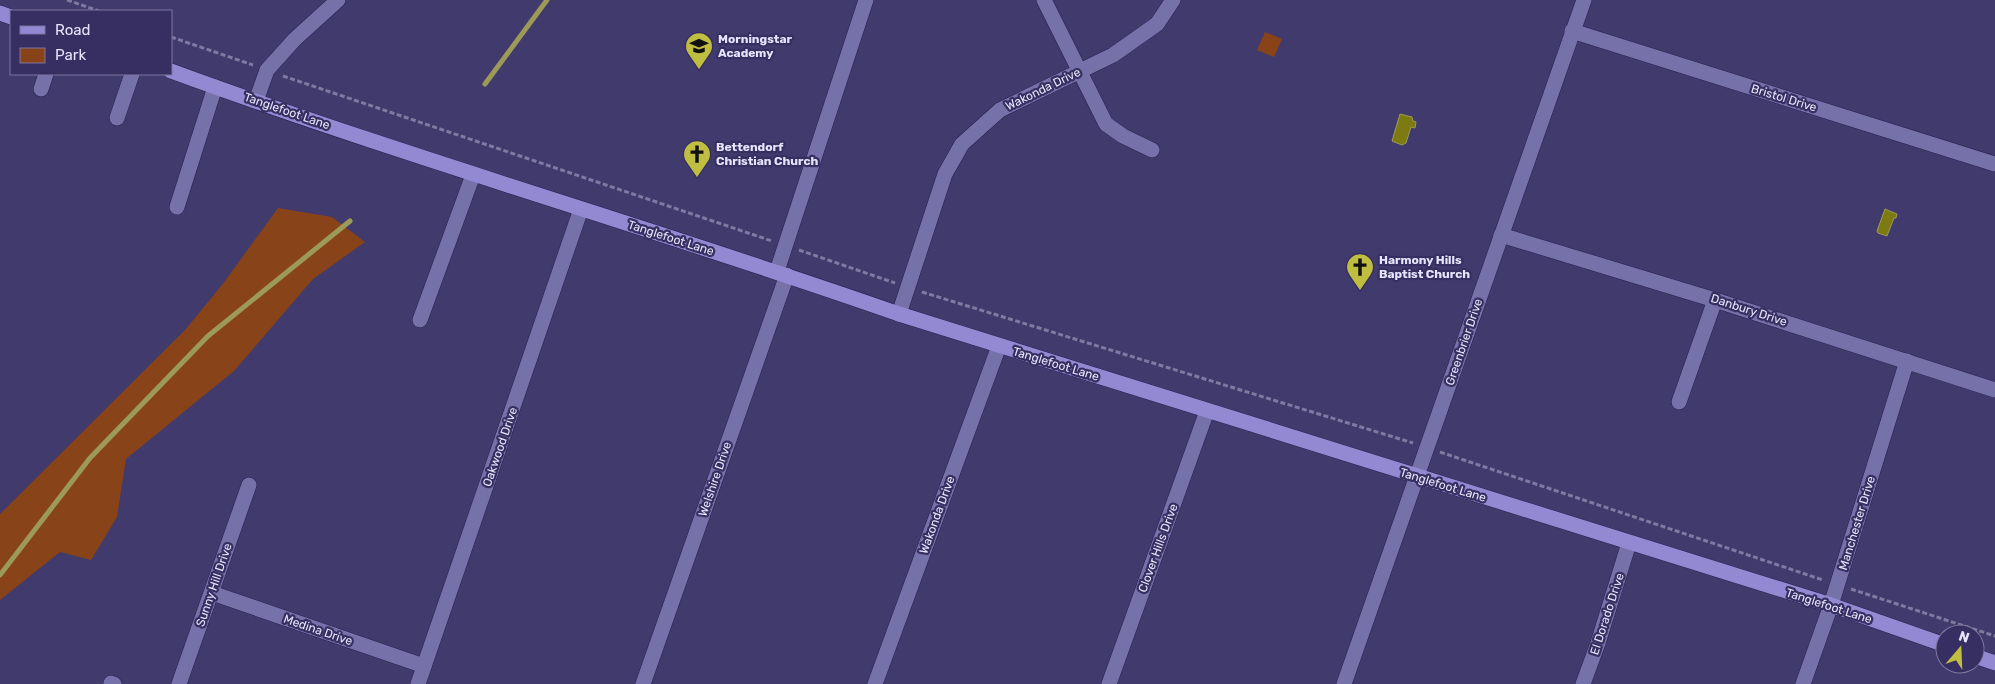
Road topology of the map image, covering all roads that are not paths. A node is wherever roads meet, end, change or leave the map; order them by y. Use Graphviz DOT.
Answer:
graph roads {
  1 [pos="338,0"];
  2 [pos="866,0"];
  3 [pos="1044,0"];
  4 [pos="1173,0"];
  5 [pos="1584,0"];
  6 [pos="1572,31"];
  7 [pos="172,71"];
  8 [pos="1080,71"];
  9 [pos="46,75"];
  10 [pos="132,75"];
  11 [pos="214,87"];
  12 [pos="41,90"];
  13 [pos="256,101"];
  14 [pos="117,118"];
  15 [pos="1152,150"];
  16 [pos="1995,164"];
  17 [pos="473,175"];
  18 [pos="177,207"];
  19 [pos="581,209"];
  20 [pos="1501,235"];
  21 [pos="782,273"];
  22 [pos="1715,300"];
  23 [pos="898,314"];
  24 [pos="420,320"];
  25 [pos="999,346"];
  26 [pos="1908,361"];
  27 [pos="1995,390"];
  28 [pos="1679,402"];
  29 [pos="1207,411"];
  30 [pos="1417,477"];
  31 [pos="249,485"];
  32 [pos="1630,543"];
  33 [pos="212,593"];
  34 [pos="1831,605"];
  35 [pos="1935,641"];
  36 [pos="424,666"];
  37 [pos="179,684"];
  38 [pos="418,684"];
  39 [pos="643,684"];
  40 [pos="876,684"];
  41 [pos="1109,684"];
  42 [pos="1344,684"];
  43 [pos="1583,684"];
  44 [pos="1804,684"];
  1 -- 13 [label="street"];
  2 -- 21 [label="street, Welshire Drive"];
  3 -- 8 [label="street"];
  4 -- 8 [label="street, Wakonda Drive"];
  5 -- 6 [label="street, Greenbrier Drive"];
  6 -- 16 [label="street, Bristol Drive"];
  6 -- 20 [label="street, Greenbrier Drive"];
  7 -- 11 [label="main road, Tanglefoot Lane"];
  8 -- 15 [label="street"];
  8 -- 23 [label="street, Wakonda Drive"];
  9 -- 12 [label="street"];
  10 -- 14 [label="street"];
  11 -- 13 [label="main road, Tanglefoot Lane"];
  11 -- 18 [label="street"];
  13 -- 17 [label="main road, Tanglefoot Lane"];
  17 -- 19 [label="main road, Tanglefoot Lane"];
  17 -- 24 [label="street"];
  19 -- 21 [label="main road, Tanglefoot Lane"];
  19 -- 36 [label="street, Oakwood Drive"];
  20 -- 22 [label="street, Danbury Drive"];
  20 -- 30 [label="street, Greenbrier Drive"];
  21 -- 23 [label="main road, Tanglefoot Lane"];
  21 -- 39 [label="street, Welshire Drive"];
  22 -- 26 [label="street, Danbury Drive"];
  22 -- 28 [label="street"];
  23 -- 25 [label="main road, Tanglefoot Lane"];
  25 -- 29 [label="main road, Tanglefoot Lane"];
  25 -- 40 [label="street, Wakonda Drive"];
  26 -- 27 [label="street, Danbury Drive"];
  26 -- 34 [label="street, Manchester Drive"];
  29 -- 30 [label="main road, Tanglefoot Lane"];
  29 -- 41 [label="street, Clover Hills Drive"];
  30 -- 32 [label="main road, Tanglefoot Lane"];
  30 -- 42 [label="street, Greenbrier Drive"];
  31 -- 33 [label="street, Sunny Hill Drive"];
  32 -- 34 [label="main road, Tanglefoot Lane"];
  32 -- 43 [label="street, El Dorado Drive"];
  33 -- 36 [label="street, Medina Drive"];
  33 -- 37 [label="street, Sunny Hill Drive"];
  34 -- 35 [label="main road, Tanglefoot Lane"];
  34 -- 44 [label="street, Manchester Drive"];
  36 -- 38 [label="street, Oakwood Drive"];
}
